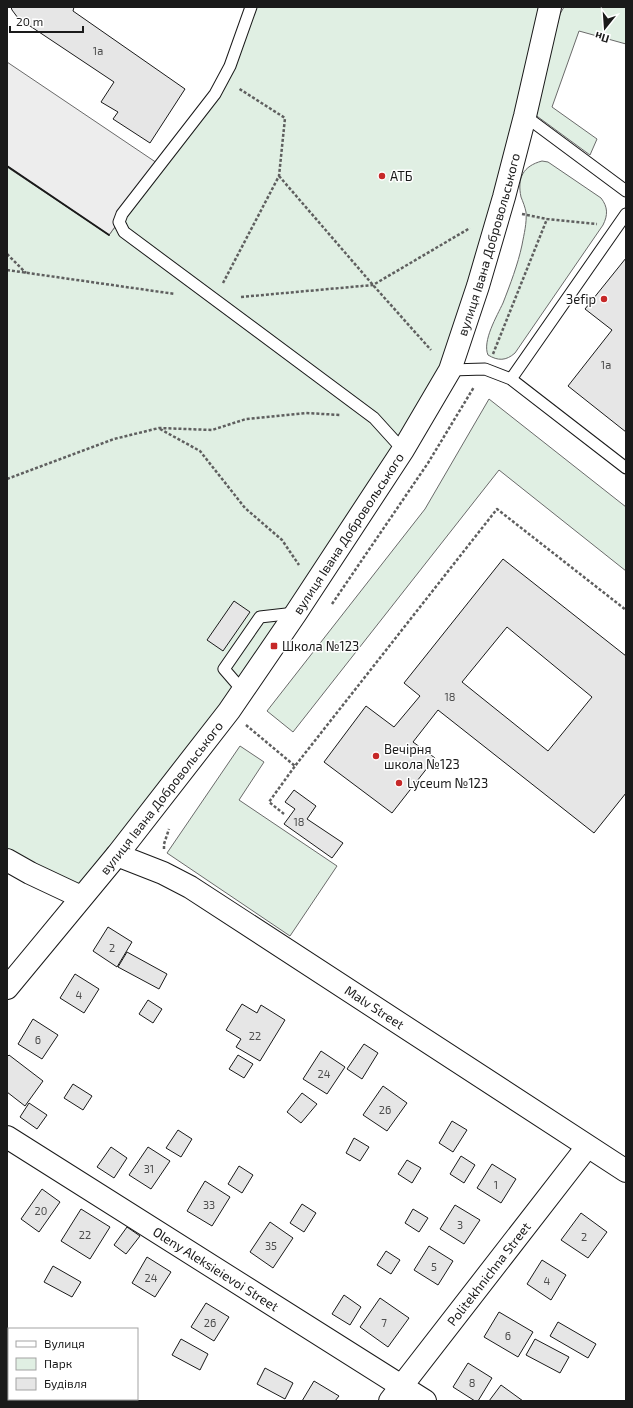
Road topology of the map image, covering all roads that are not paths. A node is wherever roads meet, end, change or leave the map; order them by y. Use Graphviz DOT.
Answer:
graph roads {
  1 [pos="251,7"];
  2 [pos="550,7"];
  3 [pos="525,116"];
  4 [pos="626,191"];
  5 [pos="626,214"];
  6 [pos="450,370"];
  7 [pos="511,379"];
  8 [pos="403,450"];
  9 [pos="626,468"];
  10 [pos="117,855"];
  11 [pos="7,860"];
  12 [pos="81,897"];
  13 [pos="7,988"];
  14 [pos="7,1137"];
  15 [pos="587,1147"];
  16 [pos="626,1171"];
  17 [pos="395,1394"];
  18 [pos="425,1401"];
  1 -- 8 [label="lane"];
  2 -- 3 [label="street, вулиця Івана Добровольського"];
  3 -- 4 [label="lane"];
  3 -- 6 [label="street, вулиця Івана Добровольського"];
  5 -- 7 [label="lane"];
  6 -- 7 [label="lane"];
  6 -- 8 [label="street, вулиця Івана Добровольського"];
  7 -- 9 [label="lane"];
  8 -- 10 [label="street, вулиця Івана Добровольського"];
  10 -- 12 [label="street, вулиця Івана Добровольського"];
  10 -- 15 [label="street, Malv Street"];
  11 -- 12 [label="street"];
  12 -- 13 [label="street, вулиця Івана Добровольського"];
  14 -- 17 [label="street, Oleny Aleksieievoi Street"];
  15 -- 16 [label="street, Malv Street"];
  15 -- 17 [label="street, Politekhnichna Street"];
  17 -- 18 [label="street, Oleny Aleksieievoi Street"];
}
